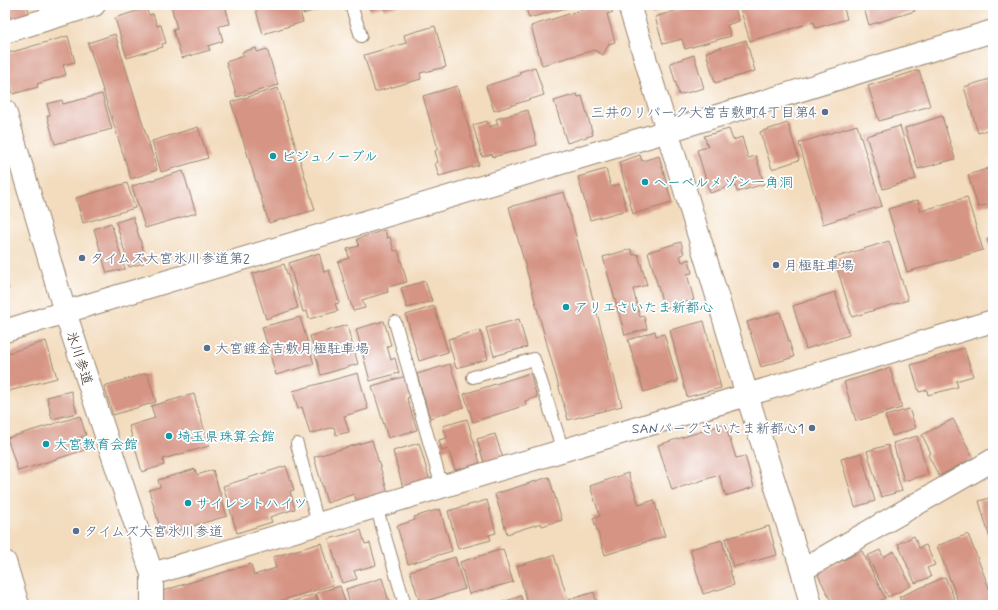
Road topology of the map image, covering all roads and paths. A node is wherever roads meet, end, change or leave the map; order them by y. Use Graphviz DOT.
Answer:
graph roads {
  1 [pos="94,5"];
  2 [pos="351,5"];
  3 [pos="629,5"];
  4 [pos="993,31"];
  5 [pos="5,32"];
  6 [pos="361,36"];
  7 [pos="5,111"];
  8 [pos="668,131"];
  9 [pos="65,312"];
  10 [pos="993,321"];
  11 [pos="395,322"];
  12 [pos="5,331"];
  13 [pos="473,377"];
  14 [pos="747,395"];
  15 [pos="297,444"];
  16 [pos="563,451"];
  17 [pos="993,460"];
  18 [pos="442,487"];
  19 [pos="376,506"];
  20 [pos="318,524"];
  21 [pos="5,562"];
  22 [pos="802,570"];
  23 [pos="152,574"];
  24 [pos="18,605"];
  25 [pos="152,605"];
  26 [pos="405,605"];
  27 [pos="811,605"];
  1 -- 5 [label="street"];
  2 -- 6 [label="lane"];
  3 -- 8 [label="street"];
  4 -- 8 [label="street"];
  7 -- 9 [label="street, 氷川参道"];
  8 -- 9 [label="street"];
  8 -- 14 [label="street"];
  9 -- 12 [label="street"];
  9 -- 23 [label="street, 氷川参道"];
  10 -- 14 [label="street"];
  11 -- 18 [label="lane"];
  13 -- 16 [label="lane"];
  14 -- 16 [label="street"];
  14 -- 22 [label="street"];
  15 -- 20 [label="lane"];
  16 -- 18 [label="street"];
  17 -- 22 [label="street"];
  18 -- 19 [label="street"];
  19 -- 20 [label="street"];
  19 -- 26 [label="lane"];
  20 -- 23 [label="street"];
  21 -- 24 [label="street"];
  22 -- 27 [label="street"];
  23 -- 25 [label="street, 氷川参道"];
}
